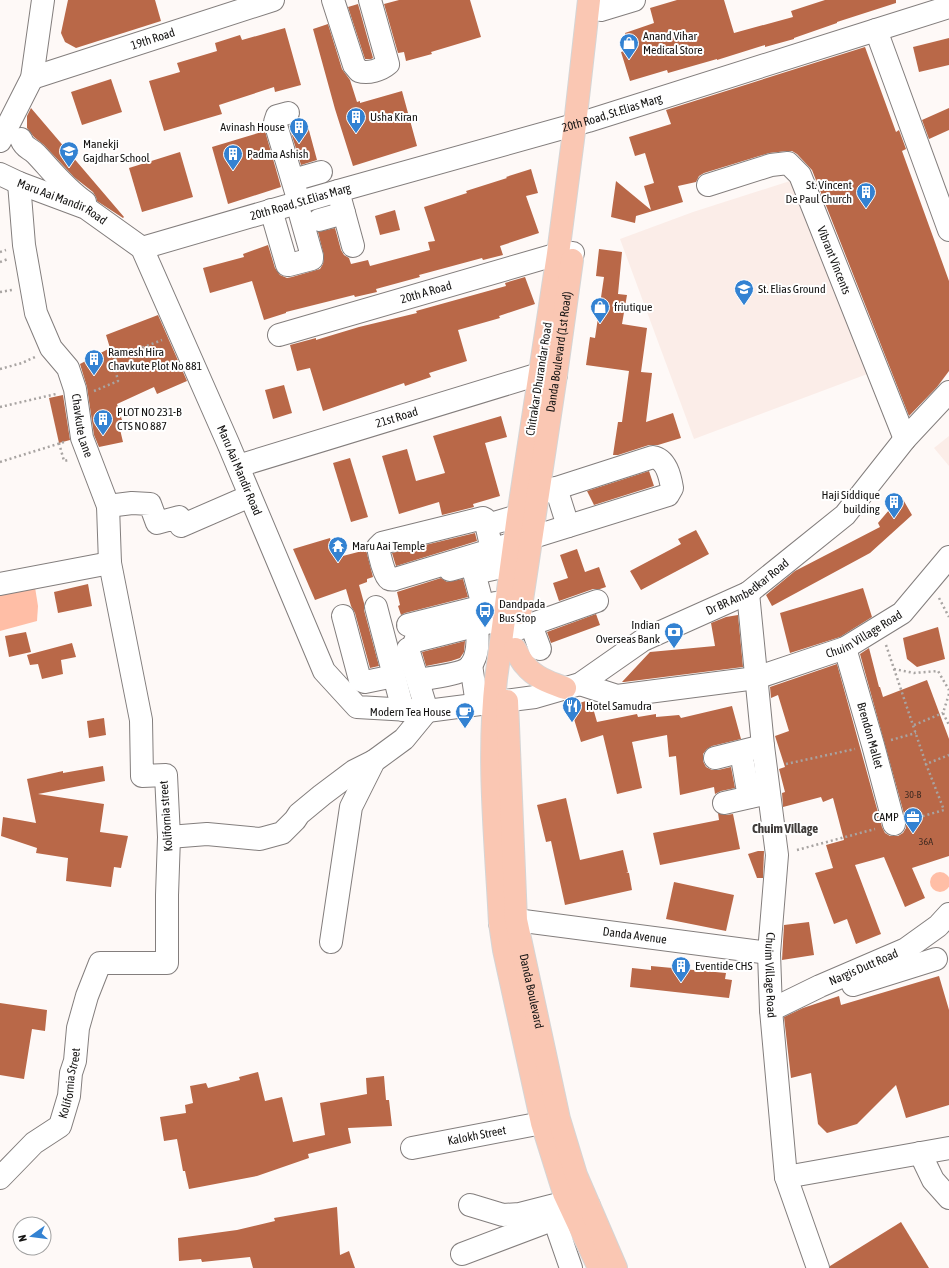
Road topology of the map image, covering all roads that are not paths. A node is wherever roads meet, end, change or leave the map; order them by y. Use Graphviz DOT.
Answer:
graph roads {
  1 [pos="43,0"];
  2 [pos="273,0"];
  3 [pos="362,0"];
  4 [pos="370,0"];
  5 [pos="634,0"];
  6 [pos="598,3"];
  7 [pos="335,4"];
  8 [pos="949,7"];
  9 [pos="876,30"];
  10 [pos="32,78"];
  11 [pos="288,113"];
  12 [pos="582,123"];
  13 [pos="18,144"];
  14 [pos="7,177"];
  15 [pos="708,185"];
  16 [pos="338,191"];
  17 [pos="66,194"];
  18 [pos="306,209"];
  19 [pos="344,213"];
  20 [pos="108,216"];
  21 [pos="274,220"];
  22 [pos="949,230"];
  23 [pos="353,246"];
  24 [pos="142,248"];
  25 [pos="566,253"];
  26 [pos="280,335"];
  27 [pos="548,374"];
  28 [pos="949,392"];
  29 [pos="905,440"];
  30 [pos="238,466"];
  31 [pos="547,491"];
  32 [pos="250,496"];
  33 [pos="108,506"];
  34 [pos="518,516"];
  35 [pos="487,525"];
  36 [pos="568,526"];
  37 [pos="519,548"];
  38 [pos="492,550"];
  39 [pos="949,557"];
  40 [pos="110,563"];
  41 [pos="475,573"];
  42 [pos="0,584"];
  43 [pos="396,585"];
  44 [pos="748,593"];
  45 [pos="597,601"];
  46 [pos="376,607"];
  47 [pos="343,616"];
  48 [pos="480,616"];
  49 [pos="515,624"];
  50 [pos="845,648"];
  51 [pos="540,649"];
  52 [pos="471,665"];
  53 [pos="394,676"];
  54 [pos="756,678"];
  55 [pos="418,680"];
  56 [pos="573,686"];
  57 [pos="493,702"];
  58 [pos="403,710"];
  59 [pos="427,711"];
  60 [pos="763,746"];
  61 [pos="741,752"];
  62 [pos="715,758"];
  63 [pos="374,761"];
  64 [pos="759,795"];
  65 [pos="724,803"];
  66 [pos="894,824"];
  67 [pos="504,830"];
  68 [pos="169,838"];
  69 [pos="944,920"];
  70 [pos="508,921"];
  71 [pos="331,942"];
  72 [pos="769,953"];
  73 [pos="942,960"];
  74 [pos="100,963"];
  75 [pos="820,986"];
  76 [pos="771,1010"];
  77 [pos="550,1121"];
  78 [pos="412,1148"];
  79 [pos="949,1148"];
  80 [pos="920,1153"];
  81 [pos="786,1177"];
  82 [pos="0,1178"];
  83 [pos="949,1198"];
  84 [pos="470,1205"];
  85 [pos="571,1210"];
  86 [pos="596,1241"];
  87 [pos="462,1254"];
  88 [pos="571,1268"];
  89 [pos="599,1268"];
  90 [pos="616,1268"];
  91 [pos="818,1268"];
  1 -- 10 [label="street"];
  2 -- 10 [label="street, 19th Road"];
  3 -- 7 [label="street"];
  4 -- 7 [label="street"];
  5 -- 6 [label="street"];
  6 -- 12 [label="main road, Chitrakar Dhurandar Road"];
  8 -- 9 [label="street, 20th Road, St.Elias Marg"];
  9 -- 12 [label="street, 20th Road, St.Elias Marg"];
  9 -- 22 [label="street"];
  10 -- 13 [label="street"];
  11 -- 18 [label="street"];
  12 -- 16 [label="street, 20th Road, St.Elias Marg"];
  12 -- 25 [label="main road, Chitrakar Dhurandar Road"];
  13 -- 14 [label="street"];
  13 -- 17 [label="street"];
  14 -- 17 [label="street, Maru Aai Mandir Road"];
  14 -- 33 [label="street, Chavkute Lane"];
  15 -- 29 [label="street, Vibrant Vincents"];
  16 -- 18 [label="street, 20th Road, St.Elias Marg"];
  16 -- 19 [label="street"];
  17 -- 20 [label="street"];
  17 -- 24 [label="street, Maru Aai Mandir Road"];
  18 -- 19 [label="street"];
  18 -- 21 [label="street, 20th Road, St.Elias Marg"];
  18 -- 21 [label="street"];
  19 -- 23 [label="street"];
  21 -- 24 [label="street, 20th Road, St.Elias Marg"];
  24 -- 30 [label="street, Maru Aai Mandir Road"];
  25 -- 26 [label="street, 20th A Road"];
  25 -- 27 [label="main road, Chitrakar Dhurandar Road"];
  27 -- 30 [label="street, 21st Road"];
  27 -- 31 [label="main road, Danda Boulevard (1st Road)"];
  27 -- 34 [label="main road, Chitrakar Dhurandar Road"];
  28 -- 29 [label="street, Dr BR Ambedkar Road"];
  29 -- 44 [label="street, Dr BR Ambedkar Road"];
  30 -- 32 [label="street, Maru Aai Mandir Road"];
  31 -- 36 [label="street"];
  31 -- 36 [label="street"];
  31 -- 37 [label="main road, Danda Boulevard (1st Road)"];
  32 -- 33 [label="street"];
  32 -- 58 [label="street, Maru Aai Mandir Road"];
  33 -- 40 [label="street, Kolifornia street"];
  34 -- 35 [label="street"];
  34 -- 37 [label="main road, Chitrakar Dhurandar Road"];
  35 -- 38 [label="street"];
  35 -- 38 [label="street"];
  36 -- 37 [label="street"];
  37 -- 38 [label="street"];
  37 -- 41 [label="street"];
  37 -- 49 [label="main road, Chitrakar Dhurandar Road"];
  37 -- 49 [label="main road, Danda Boulevard (1st Road)"];
  39 -- 50 [label="street, Chuim Village Road"];
  40 -- 42 [label="street"];
  40 -- 68 [label="street, Kolifornia street"];
  41 -- 43 [label="street"];
  41 -- 48 [label="street"];
  44 -- 54 [label="street, Chuim Village Road"];
  44 -- 56 [label="street, Dr BR Ambedkar Road"];
  45 -- 49 [label="street"];
  46 -- 53 [label="street"];
  47 -- 53 [label="street"];
  48 -- 49 [label="street"];
  48 -- 52 [label="street"];
  48 -- 55 [label="street"];
  49 -- 51 [label="street"];
  49 -- 56 [label="main road"];
  49 -- 57 [label="main road, Chitrakar Dhurandar Road"];
  49 -- 57 [label="main road, Danda Boulevard (1st Road)"];
  50 -- 54 [label="street, Chuim Village Road"];
  50 -- 66 [label="street, Brendon Mallet"];
  52 -- 55 [label="street"];
  52 -- 57 [label="street"];
  53 -- 58 [label="street"];
  54 -- 56 [label="street, Chuim Village Road"];
  54 -- 60 [label="street, Chuim Village Road"];
  55 -- 59 [label="street"];
  56 -- 57 [label="street, Dr BR Ambedkar Road"];
  57 -- 59 [label="street, Maru Aai Mandir Road"];
  57 -- 67 [label="main road"];
  57 -- 67 [label="main road, Chitrakar Dhurandar Road"];
  58 -- 59 [label="street, Maru Aai Mandir Road"];
  59 -- 63 [label="street"];
  60 -- 61 [label="street"];
  60 -- 64 [label="street, Chuim Village Road"];
  61 -- 62 [label="street"];
  61 -- 64 [label="street"];
  63 -- 68 [label="street"];
  63 -- 71 [label="street"];
  64 -- 65 [label="street"];
  64 -- 72 [label="street, Chuim Village Road"];
  67 -- 70 [label="main road"];
  68 -- 74 [label="street, Kolifornia street"];
  69 -- 73 [label="street"];
  69 -- 75 [label="street, Nargis Dutt Road"];
  70 -- 72 [label="street, Danda Avenue"];
  70 -- 77 [label="main road"];
  72 -- 76 [label="street, Chuim Village Road"];
  73 -- 75 [label="street"];
  74 -- 82 [label="street, Kolifornia Street"];
  75 -- 76 [label="street, Nargis Dutt Road"];
  76 -- 81 [label="street, Chuim Village Road"];
  77 -- 78 [label="street, Kalokh Street"];
  77 -- 85 [label="main road"];
  79 -- 80 [label="street"];
  80 -- 81 [label="street"];
  80 -- 83 [label="street"];
  81 -- 91 [label="street, Chuim Village Road"];
  84 -- 85 [label="street"];
  85 -- 86 [label="main road"];
  85 -- 87 [label="street"];
  85 -- 88 [label="street"];
  86 -- 89 [label="main road"];
  86 -- 90 [label="main road"];
}
